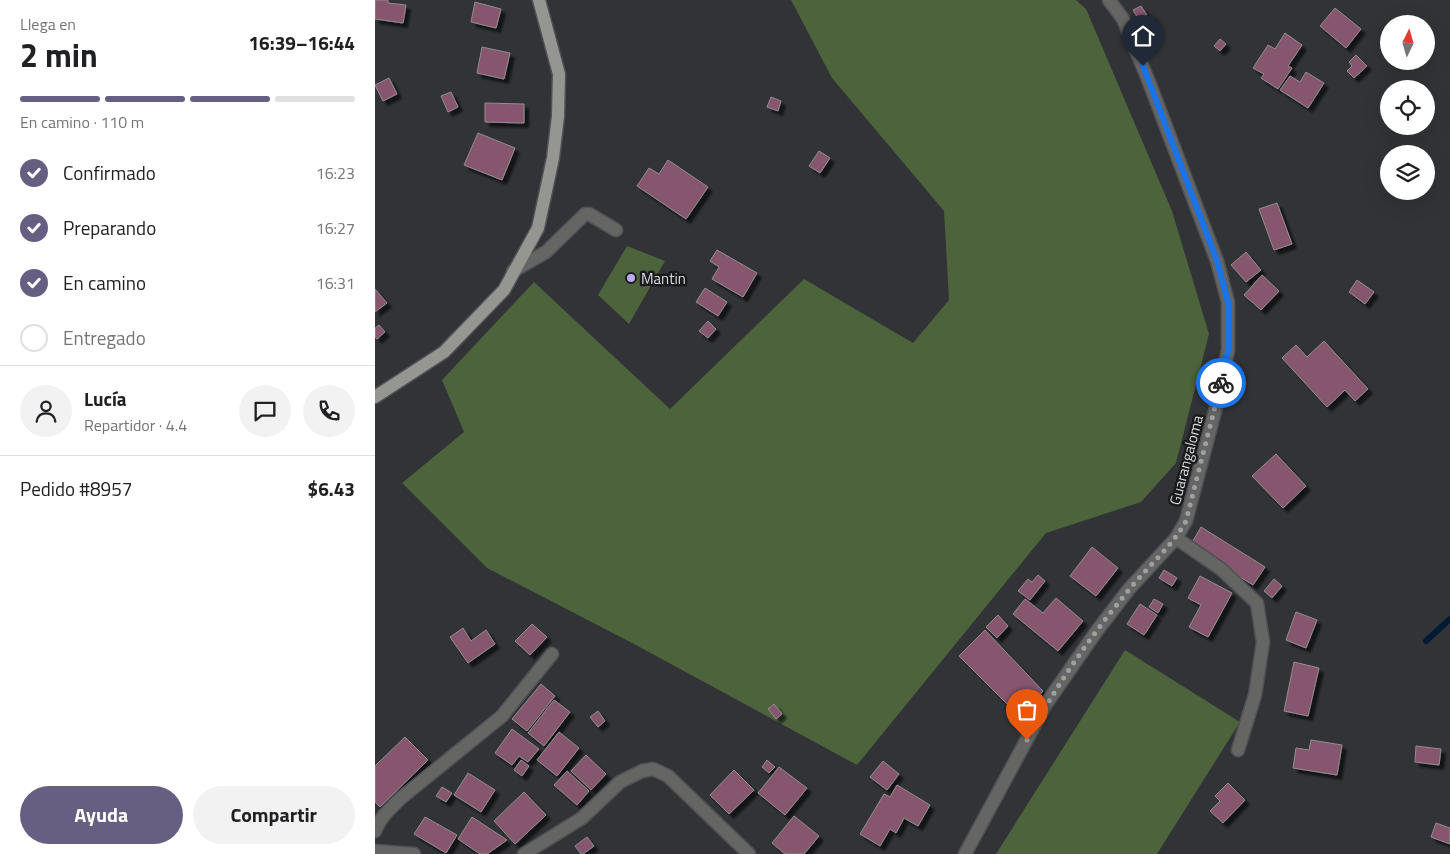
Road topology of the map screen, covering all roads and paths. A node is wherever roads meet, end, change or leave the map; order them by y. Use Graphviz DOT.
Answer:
graph roads {
  1 [pos="539,0"];
  2 [pos="1109,0"];
  3 [pos="616,230"];
  4 [pos="513,272"];
  5 [pos="375,397"];
  6 [pos="1176,538"];
  7 [pos="552,654"];
  8 [pos="1238,750"];
  9 [pos="375,830"];
  10 [pos="375,851"];
  11 [pos="414,854"];
  12 [pos="524,854"];
  13 [pos="749,854"];
  14 [pos="965,854"];
  1 -- 4 [label="main road"];
  2 -- 6 [label="street, Guarangaloma"];
  3 -- 4 [label="street"];
  4 -- 5 [label="main road"];
  6 -- 8 [label="street"];
  6 -- 14 [label="street, Guarangaloma"];
  7 -- 9 [label="street"];
  10 -- 11 [label="street"];
  12 -- 13 [label="street"];
}
